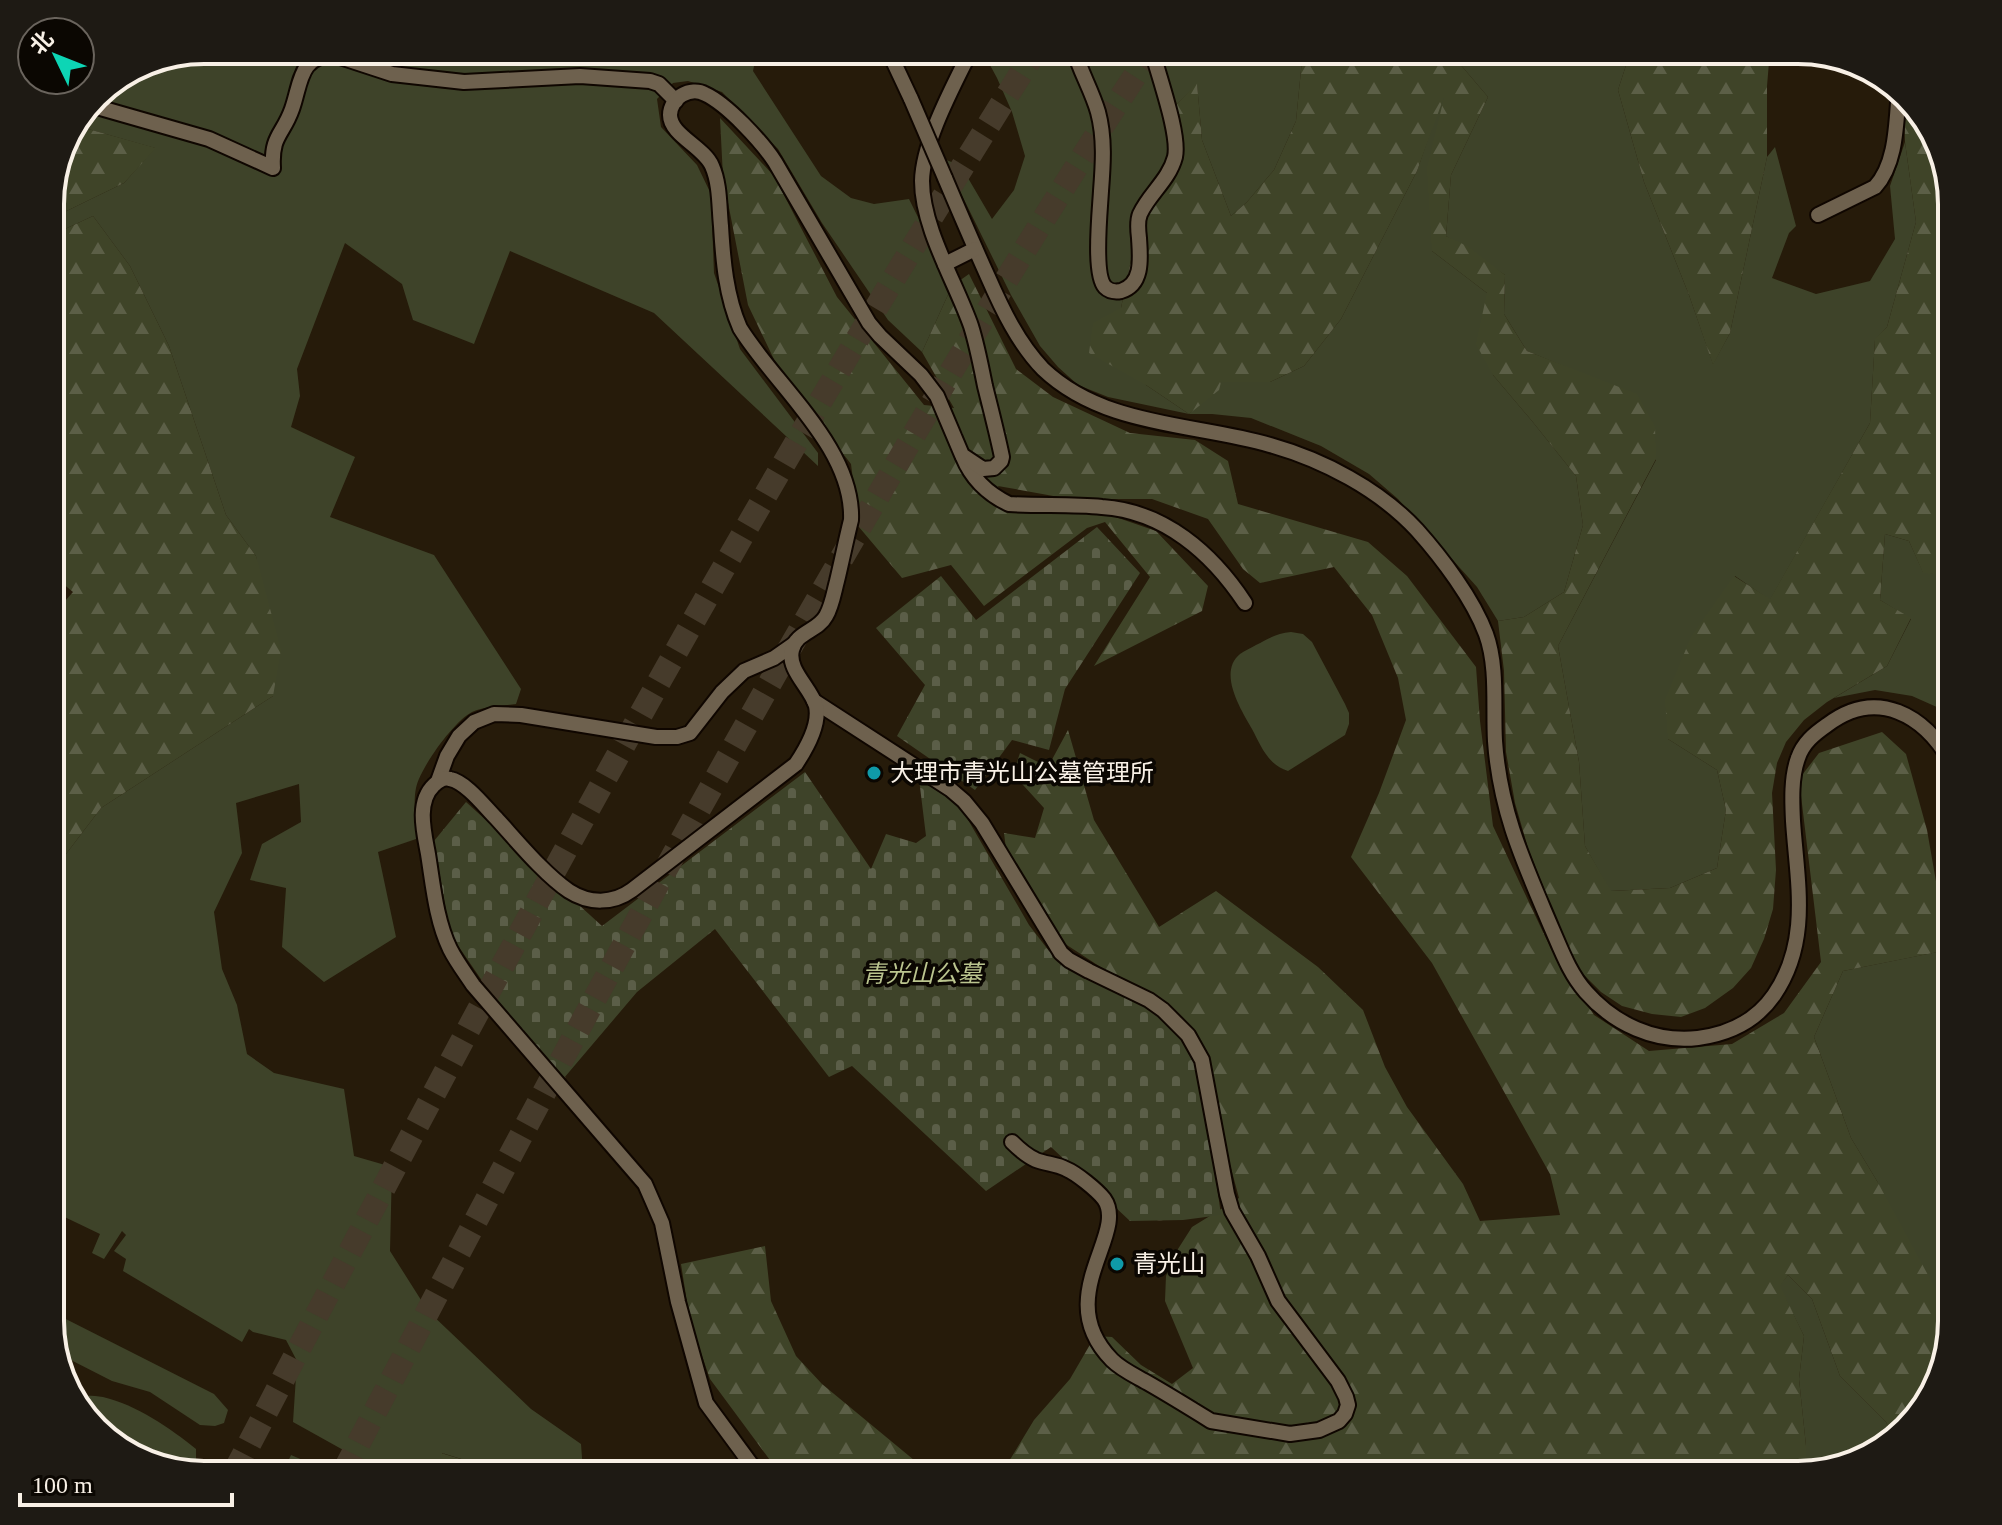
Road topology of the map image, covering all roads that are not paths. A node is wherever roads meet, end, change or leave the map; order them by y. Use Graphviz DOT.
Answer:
graph roads {
  1 [pos="310,64"];
  2 [pos="364,64"];
  3 [pos="895,64"];
  4 [pos="964,64"];
  5 [pos="1080,64"];
  6 [pos="1156,64"];
  7 [pos="676,101"];
  8 [pos="1897,105"];
  9 [pos="102,108"];
  10 [pos="1818,215"];
  11 [pos="975,249"];
  12 [pos="945,264"];
  13 [pos="962,455"];
  14 [pos="1245,603"];
  15 [pos="794,644"];
  16 [pos="814,701"];
  17 [pos="1938,745"];
  18 [pos="438,781"];
  19 [pos="1012,1142"];
  20 [pos="749,1461"];
  1 -- 9 [label="street"];
  2 -- 7 [label="street"];
  3 -- 11 [label="street, bridge"];
  4 -- 12 [label="street"];
  5 -- 6 [label="street"];
  7 -- 13 [label="street"];
  7 -- 15 [label="street"];
  8 -- 10 [label="street"];
  11 -- 12 [label="street"];
  11 -- 17 [label="street"];
  12 -- 13 [label="street"];
  13 -- 14 [label="street"];
  15 -- 16 [label="street"];
  15 -- 18 [label="street"];
  16 -- 18 [label="street"];
  16 -- 19 [label="street"];
  18 -- 20 [label="street"];
}
